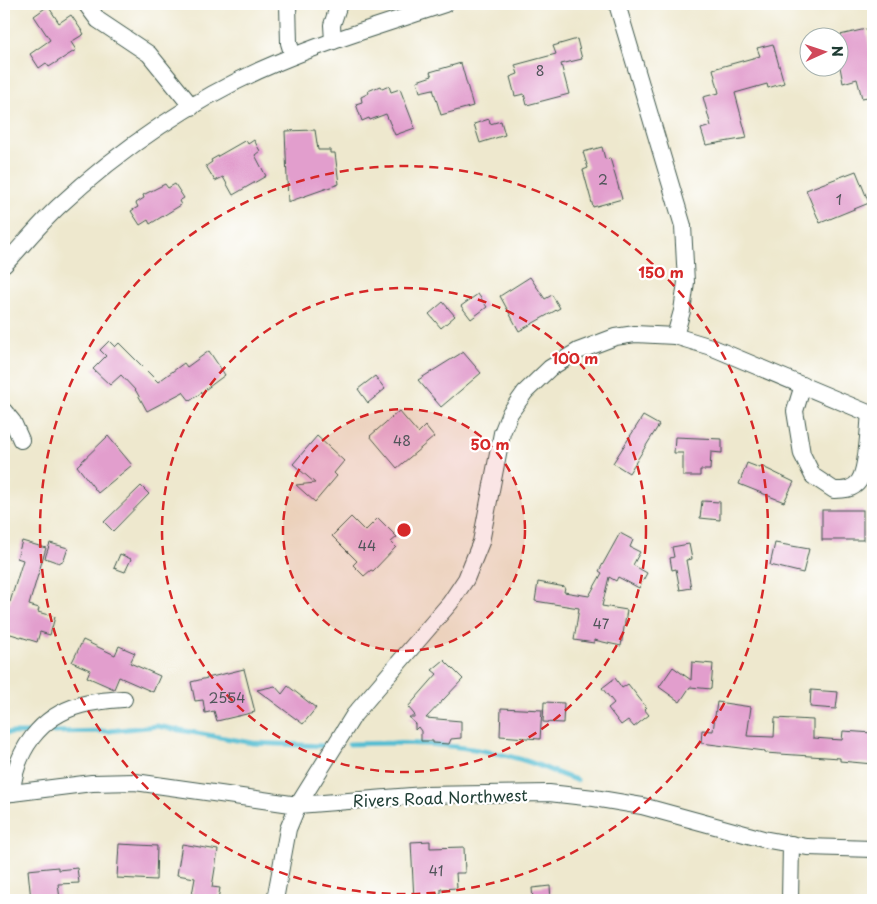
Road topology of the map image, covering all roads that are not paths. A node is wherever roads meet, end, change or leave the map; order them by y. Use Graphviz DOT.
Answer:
graph roads {
  1 [pos="86,4"];
  2 [pos="288,4"];
  3 [pos="339,4"];
  4 [pos="446,4"];
  5 [pos="617,4"];
  6 [pos="333,41"];
  7 [pos="293,56"];
  8 [pos="192,107"];
  9 [pos="4,265"];
  10 [pos="675,336"];
  11 [pos="803,385"];
  12 [pos="4,411"];
  13 [pos="872,414"];
  14 [pos="21,440"];
  15 [pos="124,698"];
  16 [pos="8,794"];
  17 [pos="298,805"];
  18 [pos="791,844"];
  19 [pos="873,850"];
  20 [pos="275,900"];
  21 [pos="790,900"];
  1 -- 8 [label="street"];
  2 -- 7 [label="street"];
  3 -- 6 [label="street"];
  4 -- 6 [label="street"];
  5 -- 10 [label="street"];
  6 -- 7 [label="street"];
  7 -- 8 [label="street"];
  8 -- 9 [label="street"];
  10 -- 11 [label="street"];
  10 -- 17 [label="street"];
  11 -- 13 [label="street"];
  11 -- 13 [label="street"];
  12 -- 14 [label="street"];
  15 -- 16 [label="street"];
  16 -- 17 [label="street, Rivers Road Northwest"];
  17 -- 18 [label="street, Rivers Road Northwest"];
  17 -- 20 [label="street"];
  18 -- 19 [label="street, Rivers Road Northwest"];
  18 -- 21 [label="street"];
}
